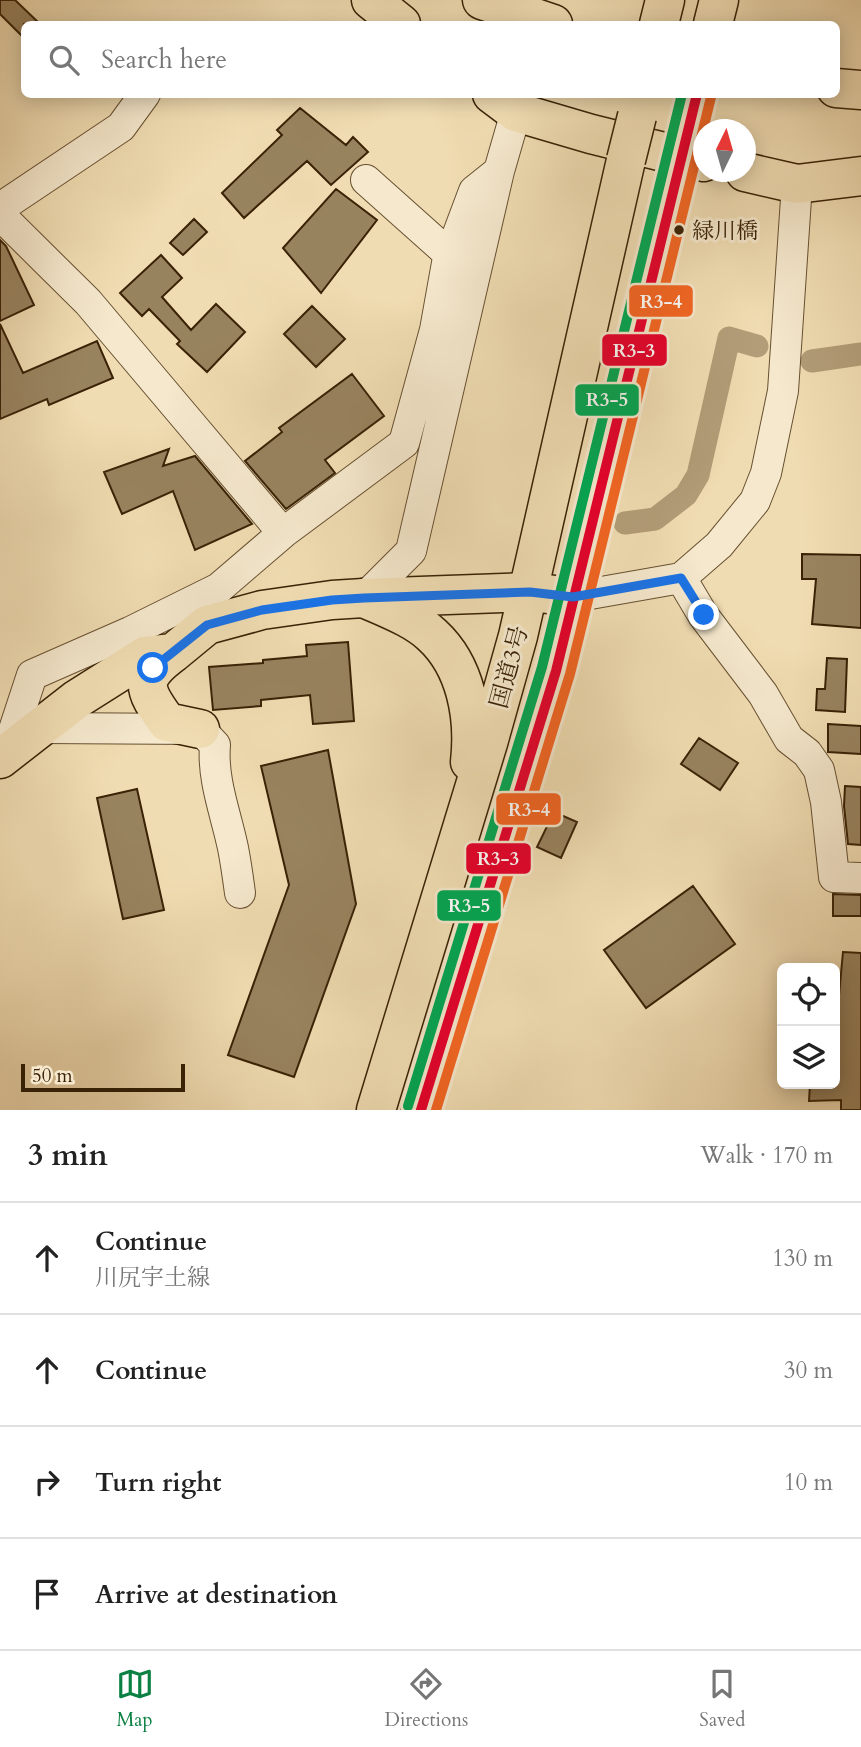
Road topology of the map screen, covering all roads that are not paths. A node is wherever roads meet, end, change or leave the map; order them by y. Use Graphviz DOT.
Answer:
graph roads {
  1 [pos="370,0"];
  2 [pos="482,0"];
  3 [pos="665,0"];
  4 [pos="719,0"];
  5 [pos="397,21"];
  6 [pos="544,21"];
  7 [pos="660,21"];
  8 [pos="714,21"];
  9 [pos="840,88"];
  10 [pos="861,90"];
  11 [pos="142,98"];
  12 [pos="504,103"];
  13 [pos="639,105"];
  14 [pos="692,139"];
  15 [pos="499,171"];
  16 [pos="756,175"];
  17 [pos="861,176"];
  18 [pos="366,180"];
  19 [pos="797,184"];
  20 [pos="0,208"];
  21 [pos="0,215"];
  22 [pos="450,255"];
  23 [pos="283,533"];
  24 [pos="681,578"];
  25 [pos="530,592"];
  26 [pos="573,597"];
  27 [pos="364,598"];
  28 [pos="173,653"];
  29 [pos="40,728"];
  30 [pos="200,729"];
  31 [pos="3,757"];
  32 [pos="462,826"];
  33 [pos="861,878"];
  34 [pos="240,893"];
  35 [pos="376,1110"];
  36 [pos="421,1110"];
  1 -- 5 [label="main road"];
  2 -- 6 [label="main road"];
  3 -- 7 [label="main road"];
  4 -- 8 [label="main road"];
  9 -- 10 [label="main road"];
  11 -- 20 [label="street"];
  12 -- 14 [label="main road"];
  12 -- 15 [label="street"];
  13 -- 25 [label="main road, 国道3号, bridge"];
  14 -- 26 [label="main road, 国道3号"];
  15 -- 22 [label="street"];
  15 -- 27 [label="street"];
  16 -- 19 [label="main road"];
  17 -- 19 [label="main road"];
  18 -- 22 [label="street"];
  19 -- 24 [label="street"];
  21 -- 23 [label="street"];
  22 -- 23 [label="street"];
  23 -- 31 [label="street"];
  24 -- 26 [label="street"];
  24 -- 33 [label="street"];
  25 -- 26 [label="main road"];
  25 -- 27 [label="main road"];
  25 -- 32 [label="main road, 国道3号"];
  26 -- 36 [label="main road, 国道3号"];
  27 -- 28 [label="main road"];
  27 -- 32 [label="main road"];
  28 -- 29 [label="main road"];
  28 -- 30 [label="main road"];
  29 -- 30 [label="street"];
  29 -- 31 [label="main road"];
  30 -- 34 [label="street"];
  32 -- 35 [label="main road, 国道3号"];
}
